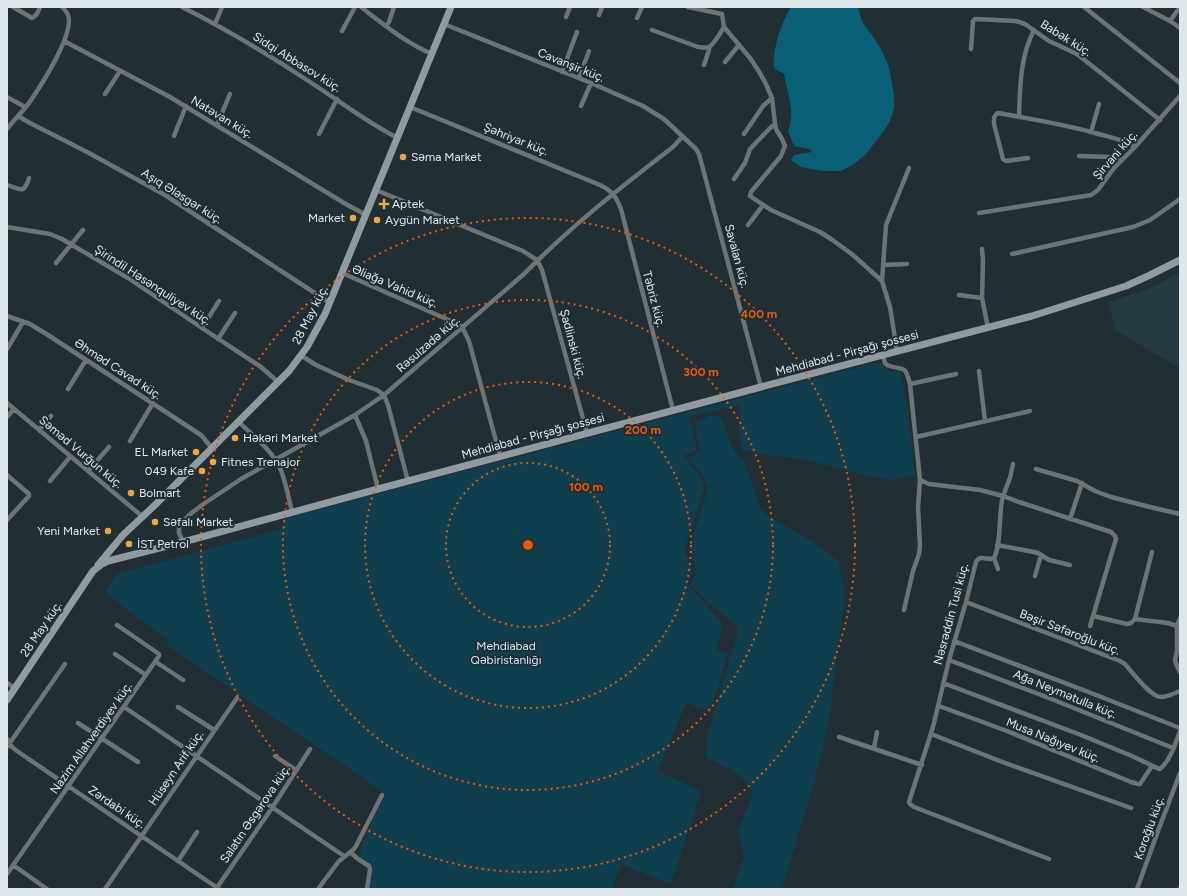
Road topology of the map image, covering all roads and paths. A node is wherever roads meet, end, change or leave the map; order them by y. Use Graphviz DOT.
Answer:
graph roads {
  1 [pos="13,7"];
  2 [pos="40,7"];
  3 [pos="62,7"];
  4 [pos="182,7"];
  5 [pos="222,7"];
  6 [pos="355,7"];
  7 [pos="361,7"];
  8 [pos="394,7"];
  9 [pos="451,7"];
  10 [pos="570,7"];
  11 [pos="602,7"];
  12 [pos="642,7"];
  13 [pos="688,7"];
  14 [pos="1084,7"];
  15 [pos="1143,7"];
  16 [pos="1180,7"];
  17 [pos="708,9"];
  18 [pos="599,15"];
  19 [pos="566,17"];
  20 [pos="637,18"];
  21 [pos="1170,20"];
  22 [pos="215,24"];
  23 [pos="444,24"];
  24 [pos="386,26"];
  25 [pos="724,28"];
  26 [pos="1180,28"];
  27 [pos="652,30"];
  28 [pos="1034,30"];
  29 [pos="342,31"];
  30 [pos="577,32"];
  31 [pos="64,41"];
  32 [pos="739,45"];
  33 [pos="709,47"];
  34 [pos="971,49"];
  35 [pos="590,51"];
  36 [pos="432,54"];
  37 [pos="725,62"];
  38 [pos="704,65"];
  39 [pos="120,71"];
  40 [pos="562,72"];
  41 [pos="579,78"];
  42 [pos="591,83"];
  43 [pos="1180,83"];
  44 [pos="105,94"];
  45 [pos="230,94"];
  46 [pos="1180,96"];
  47 [pos="7,97"];
  48 [pos="772,98"];
  49 [pos="337,99"];
  50 [pos="1100,104"];
  51 [pos="186,106"];
  52 [pos="581,106"];
  53 [pos="25,107"];
  54 [pos="410,107"];
  55 [pos="18,116"];
  56 [pos="1019,117"];
  57 [pos="1160,120"];
  58 [pos="775,124"];
  59 [pos="217,125"];
  60 [pos="7,129"];
  61 [pos="1092,132"];
  62 [pos="319,134"];
  63 [pos="744,134"];
  64 [pos="174,136"];
  65 [pos="682,137"];
  66 [pos="398,138"];
  67 [pos="1135,147"];
  68 [pos="1079,156"];
  69 [pos="1028,158"];
  70 [pos="1121,160"];
  71 [pos="909,168"];
  72 [pos="29,178"];
  73 [pos="734,179"];
  74 [pos="7,185"];
  75 [pos="376,190"];
  76 [pos="613,194"];
  77 [pos="1180,198"];
  78 [pos="763,205"];
  79 [pos="979,213"];
  80 [pos="366,215"];
  81 [pos="748,226"];
  82 [pos="7,227"];
  83 [pos="83,230"];
  84 [pos="71,244"];
  85 [pos="982,249"];
  86 [pos="1012,254"];
  87 [pos="537,260"];
  88 [pos="1180,260"];
  89 [pos="56,263"];
  90 [pos="907,264"];
  91 [pos="883,265"];
  92 [pos="342,273"];
  93 [pos="882,280"];
  94 [pos="959,295"];
  95 [pos="982,298"];
  96 [pos="219,301"];
  97 [pos="330,303"];
  98 [pos="235,313"];
  99 [pos="7,316"];
  100 [pos="23,322"];
  101 [pos="462,327"];
  102 [pos="202,328"];
  103 [pos="988,328"];
  104 [pos="218,339"];
  105 [pos="7,349"];
  106 [pos="897,351"];
  107 [pos="882,355"];
  108 [pos="302,356"];
  109 [pos="86,360"];
  110 [pos="979,371"];
  111 [pos="956,374"];
  112 [pos="278,382"];
  113 [pos="910,384"];
  114 [pos="761,387"];
  115 [pos="68,389"];
  116 [pos="384,395"];
  117 [pos="7,403"];
  118 [pos="153,404"];
  119 [pos="14,409"];
  120 [pos="673,410"];
  121 [pos="1030,411"];
  122 [pos="355,415"];
  123 [pos="51,416"];
  124 [pos="7,417"];
  125 [pos="985,421"];
  126 [pos="239,422"];
  127 [pos="39,430"];
  128 [pos="587,433"];
  129 [pos="916,437"];
  130 [pos="130,441"];
  131 [pos="109,447"];
  132 [pos="212,448"];
  133 [pos="70,456"];
  134 [pos="500,456"];
  135 [pos="276,460"];
  136 [pos="1013,464"];
  137 [pos="1036,469"];
  138 [pos="88,471"];
  139 [pos="7,475"];
  140 [pos="920,480"];
  141 [pos="50,481"];
  142 [pos="408,481"];
  143 [pos="1082,483"];
  144 [pos="378,489"];
  145 [pos="1003,496"];
  146 [pos="292,512"];
  147 [pos="1180,514"];
  148 [pos="143,517"];
  149 [pos="1070,519"];
  150 [pos="7,520"];
  151 [pos="117,542"];
  152 [pos="183,542"];
  153 [pos="997,545"];
  154 [pos="1152,552"];
  155 [pos="106,554"];
  156 [pos="1041,555"];
  157 [pos="126,556"];
  158 [pos="994,558"];
  159 [pos="112,560"];
  160 [pos="1070,565"];
  161 [pos="95,569"];
  162 [pos="998,569"];
  163 [pos="1035,576"];
  164 [pos="966,602"];
  165 [pos="904,610"];
  166 [pos="1093,616"];
  167 [pos="1180,618"];
  168 [pos="1135,619"];
  169 [pos="117,625"];
  170 [pos="1090,626"];
  171 [pos="1178,626"];
  172 [pos="954,641"];
  173 [pos="115,654"];
  174 [pos="949,660"];
  175 [pos="156,662"];
  176 [pos="65,664"];
  177 [pos="1180,672"];
  178 [pos="146,675"];
  179 [pos="183,680"];
  180 [pos="7,683"];
  181 [pos="943,683"];
  182 [pos="15,688"];
  183 [pos="1180,691"];
  184 [pos="237,698"];
  185 [pos="7,700"];
  186 [pos="939,706"];
  187 [pos="124,707"];
  188 [pos="178,707"];
  189 [pos="78,723"];
  190 [pos="1180,728"];
  191 [pos="214,730"];
  192 [pos="1180,731"];
  193 [pos="877,732"];
  194 [pos="931,734"];
  195 [pos="839,737"];
  196 [pos="102,738"];
  197 [pos="8,743"];
  198 [pos="874,748"];
  199 [pos="1173,748"];
  200 [pos="310,750"];
  201 [pos="197,756"];
  202 [pos="274,756"];
  203 [pos="138,762"];
  204 [pos="922,764"];
  205 [pos="1152,766"];
  206 [pos="296,770"];
  207 [pos="1180,774"];
  208 [pos="69,787"];
  209 [pos="382,795"];
  210 [pos="272,808"];
  211 [pos="1131,808"];
  212 [pos="197,832"];
  213 [pos="142,836"];
  214 [pos="350,852"];
  215 [pos="344,856"];
  216 [pos="1049,859"];
  217 [pos="178,861"];
  218 [pos="13,865"];
  219 [pos="7,874"];
  220 [pos="47,889"];
  221 [pos="105,889"];
  222 [pos="217,889"];
  223 [pos="318,889"];
  224 [pos="367,889"];
  225 [pos="1137,889"];
  1 -- 2 [label="street"];
  3 -- 31 [label="street"];
  4 -- 22 [label="street, Sidqi Abbasov küç."];
  5 -- 22 [label="street"];
  6 -- 29 [label="street"];
  7 -- 24 [label="street"];
  8 -- 24 [label="street"];
  9 -- 23 [label="main road, 28 May küç."];
  10 -- 19 [label="street"];
  11 -- 18 [label="street"];
  12 -- 20 [label="street"];
  13 -- 17 [label="street"];
  14 -- 43 [label="street"];
  15 -- 21 [label="street"];
  16 -- 21 [label="street"];
  17 -- 25 [label="street"];
  21 -- 26 [label="street"];
  22 -- 49 [label="street, Sidqi Abbasov küç."];
  23 -- 36 [label="main road, 28 May küç."];
  23 -- 40 [label="street, Cavanşir küç."];
  24 -- 36 [label="street"];
  25 -- 32 [label="street"];
  25 -- 33 [label="street"];
  27 -- 33 [label="street"];
  28 -- 34 [label="street, Babək küç."];
  28 -- 56 [label="street"];
  28 -- 57 [label="street, Babək küç."];
  30 -- 40 [label="street"];
  31 -- 39 [label="street, Natəvan küç."];
  31 -- 53 [label="street"];
  32 -- 37 [label="street"];
  32 -- 48 [label="street"];
  33 -- 38 [label="street"];
  35 -- 41 [label="street"];
  36 -- 54 [label="main road, 28 May küç."];
  39 -- 44 [label="street"];
  39 -- 51 [label="street, Natəvan küç."];
  40 -- 41 [label="street, Cavanşir küç."];
  41 -- 42 [label="street, Cavanşir küç."];
  42 -- 52 [label="street"];
  42 -- 65 [label="street, Cavanşir küç."];
  45 -- 59 [label="street"];
  46 -- 57 [label="street, Şirvani küç."];
  47 -- 53 [label="street"];
  48 -- 58 [label="street"];
  48 -- 63 [label="street"];
  49 -- 62 [label="street"];
  49 -- 66 [label="street, Sidqi Abbasov küç."];
  50 -- 61 [label="street"];
  51 -- 59 [label="street, Natəvan küç."];
  51 -- 64 [label="street"];
  53 -- 55 [label="street"];
  54 -- 66 [label="main road, 28 May küç."];
  54 -- 76 [label="street, Şəhriyar küç."];
  55 -- 60 [label="street"];
  55 -- 97 [label="street, Aşıq Ələsgər küç."];
  56 -- 61 [label="street"];
  56 -- 69 [label="street"];
  57 -- 67 [label="street, Şirvani küç."];
  58 -- 73 [label="street"];
  58 -- 78 [label="street"];
  59 -- 80 [label="street, Natəvan küç."];
  61 -- 67 [label="street"];
  65 -- 76 [label="street, Rəsulzadə küç."];
  65 -- 114 [label="street, Savalan küç."];
  66 -- 75 [label="main road, 28 May küç."];
  67 -- 70 [label="street, Şirvani küç."];
  68 -- 70 [label="street"];
  70 -- 79 [label="street, Şirvani küç."];
  71 -- 91 [label="street"];
  72 -- 74 [label="street"];
  75 -- 80 [label="main road, 28 May küç."];
  75 -- 87 [label="street"];
  76 -- 87 [label="street, Rəsulzadə küç."];
  76 -- 120 [label="street, Təbriz küç."];
  77 -- 86 [label="street"];
  78 -- 81 [label="street"];
  78 -- 93 [label="street"];
  80 -- 92 [label="main road, 28 May küç."];
  82 -- 84 [label="street, Şirindil Həsənquliyev küç."];
  83 -- 84 [label="street"];
  84 -- 89 [label="street"];
  84 -- 102 [label="street, Şirindil Həsənquliyev küç."];
  85 -- 95 [label="street"];
  87 -- 101 [label="street, Rəsulzadə küç."];
  87 -- 128 [label="street, Şadlinski küç."];
  88 -- 103 [label="main road, Mehdiabad - Pirşağı şossesi"];
  90 -- 91 [label="street"];
  91 -- 93 [label="street"];
  92 -- 97 [label="main road, 28 May küç."];
  92 -- 101 [label="street, Əliağa Vahid küç."];
  93 -- 106 [label="street"];
  94 -- 95 [label="street"];
  95 -- 103 [label="street"];
  96 -- 102 [label="street"];
  97 -- 108 [label="main road, 28 May küç."];
  98 -- 104 [label="street"];
  99 -- 100 [label="street, Əhməd Cavad küç."];
  100 -- 105 [label="street"];
  100 -- 109 [label="street, Əhməd Cavad küç."];
  101 -- 116 [label="street, Rəsulzadə küç."];
  101 -- 134 [label="street"];
  102 -- 104 [label="street, Şirindil Həsənquliyev küç."];
  103 -- 106 [label="main road, Mehdiabad - Pirşağı şossesi"];
  104 -- 112 [label="street, Şirindil Həsənquliyev küç."];
  106 -- 107 [label="main road, Mehdiabad - Pirşağı şossesi"];
  107 -- 113 [label="street"];
  107 -- 114 [label="main road, Mehdiabad - Pirşağı şossesi"];
  108 -- 112 [label="main road, 28 May küç."];
  108 -- 116 [label="street"];
  109 -- 115 [label="street"];
  109 -- 118 [label="street, Əhməd Cavad küç."];
  110 -- 125 [label="street"];
  111 -- 113 [label="street"];
  112 -- 126 [label="main road, 28 May küç."];
  113 -- 129 [label="street"];
  114 -- 120 [label="main road, Mehdiabad - Pirşağı şossesi"];
  116 -- 122 [label="street, Rəsulzadə küç."];
  116 -- 142 [label="street"];
  117 -- 119 [label="street, Səməd Vurğun küç."];
  118 -- 130 [label="street"];
  118 -- 132 [label="street, Əhməd Cavad küç."];
  119 -- 124 [label="street"];
  119 -- 127 [label="street, Səməd Vurğun küç."];
  120 -- 128 [label="main road, Mehdiabad - Pirşağı şossesi"];
  121 -- 125 [label="street"];
  122 -- 135 [label="street, Rəsulzadə küç."];
  122 -- 144 [label="street"];
  123 -- 127 [label="street"];
  125 -- 129 [label="street"];
  126 -- 132 [label="main road, 28 May küç."];
  126 -- 135 [label="street"];
  127 -- 133 [label="street, Səməd Vurğun küç."];
  128 -- 134 [label="main road, Mehdiabad - Pirşağı şossesi"];
  129 -- 140 [label="street"];
  131 -- 138 [label="street"];
  132 -- 148 [label="main road, 28 May küç."];
  133 -- 138 [label="street, Səməd Vurğun küç."];
  133 -- 141 [label="street"];
  134 -- 142 [label="main road, Mehdiabad - Pirşağı şossesi"];
  135 -- 146 [label="street"];
  135 -- 152 [label="street, Rəsulzadə küç."];
  136 -- 145 [label="street"];
  137 -- 143 [label="street"];
  138 -- 148 [label="street, Səməd Vurğun küç."];
  139 -- 150 [label="street"];
  140 -- 145 [label="street"];
  140 -- 165 [label="street"];
  142 -- 144 [label="main road, Mehdiabad - Pirşağı şossesi"];
  143 -- 147 [label="street"];
  143 -- 149 [label="street"];
  144 -- 146 [label="main road, Mehdiabad - Pirşağı şossesi"];
  145 -- 149 [label="street"];
  145 -- 153 [label="street"];
  146 -- 152 [label="main road, Mehdiabad - Pirşağı şossesi"];
  148 -- 151 [label="main road, 28 May küç."];
  149 -- 166 [label="street"];
  151 -- 155 [label="main road, 28 May küç."];
  151 -- 157 [label="main road"];
  152 -- 157 [label="main road, Mehdiabad - Pirşağı şossesi"];
  153 -- 156 [label="street"];
  153 -- 158 [label="street"];
  154 -- 168 [label="street"];
  155 -- 159 [label="main road"];
  155 -- 161 [label="main road, 28 May küç."];
  156 -- 160 [label="street"];
  156 -- 163 [label="street"];
  157 -- 159 [label="main road, Mehdiabad - Pirşağı şossesi"];
  158 -- 162 [label="street"];
  158 -- 164 [label="street, Nəsrəddin Tusi küç."];
  159 -- 161 [label="main road, Mehdiabad - Pirşağı şossesi"];
  161 -- 182 [label="main road, 28 May küç."];
  164 -- 172 [label="street, Nəsrəddin Tusi küç."];
  164 -- 183 [label="street, Bəşir Səfəroğlu küç."];
  166 -- 168 [label="street"];
  166 -- 170 [label="street"];
  167 -- 171 [label="street"];
  168 -- 171 [label="street"];
  169 -- 175 [label="street"];
  171 -- 177 [label="street"];
  172 -- 174 [label="street, Nəsrəddin Tusi küç."];
  172 -- 190 [label="street"];
  173 -- 178 [label="street"];
  174 -- 181 [label="street, Nəsrəddin Tusi küç."];
  174 -- 199 [label="street, Ağa Neymətulla küç."];
  175 -- 178 [label="street, Nazim Allahverdiyev küç."];
  175 -- 179 [label="street"];
  176 -- 197 [label="street"];
  178 -- 187 [label="street, Nazim Allahverdiyev küç."];
  180 -- 182 [label="street"];
  181 -- 186 [label="street, Nəsrəddin Tusi küç."];
  181 -- 205 [label="street"];
  182 -- 185 [label="main road, 28 May küç."];
  184 -- 191 [label="street, Hüseyn Arif küç."];
  186 -- 194 [label="street, Nəsrəddin Tusi küç."];
  186 -- 205 [label="street, Musa Nağıyev küç."];
  187 -- 196 [label="street, Nazim Allahverdiyev küç."];
  187 -- 201 [label="street"];
  188 -- 191 [label="street"];
  189 -- 196 [label="street"];
  191 -- 201 [label="street, Hüseyn Arif küç."];
  192 -- 199 [label="street"];
  193 -- 198 [label="street"];
  194 -- 204 [label="street, Nəsrəddin Tusi küç."];
  194 -- 211 [label="street"];
  195 -- 198 [label="street"];
  196 -- 203 [label="street"];
  196 -- 208 [label="street, Nazim Allahverdiyev küç."];
  197 -- 208 [label="street, Zərdabi küç."];
  198 -- 204 [label="street"];
  199 -- 205 [label="street"];
  200 -- 206 [label="street, Salatın Əsgərova küç."];
  201 -- 210 [label="street"];
  201 -- 213 [label="street, Hüseyn Arif küç."];
  202 -- 206 [label="street"];
  204 -- 216 [label="street, Nəsrəddin Tusi küç."];
  206 -- 210 [label="street, Salatın Əsgərova küç."];
  207 -- 225 [label="street, Koroğlu küç."];
  208 -- 213 [label="street, Zərdabi küç."];
  208 -- 218 [label="street, Nazim Allahverdiyev küç."];
  209 -- 214 [label="street"];
  210 -- 215 [label="street"];
  210 -- 222 [label="street, Salatın Əsgərova küç."];
  212 -- 217 [label="street"];
  213 -- 217 [label="street, Zərdabi küç."];
  213 -- 221 [label="street, Hüseyn Arif küç."];
  214 -- 215 [label="street"];
  214 -- 224 [label="street"];
  215 -- 223 [label="street"];
  217 -- 222 [label="street, Zərdabi küç."];
  218 -- 219 [label="street, Nazim Allahverdiyev küç."];
  218 -- 220 [label="street"];
}
